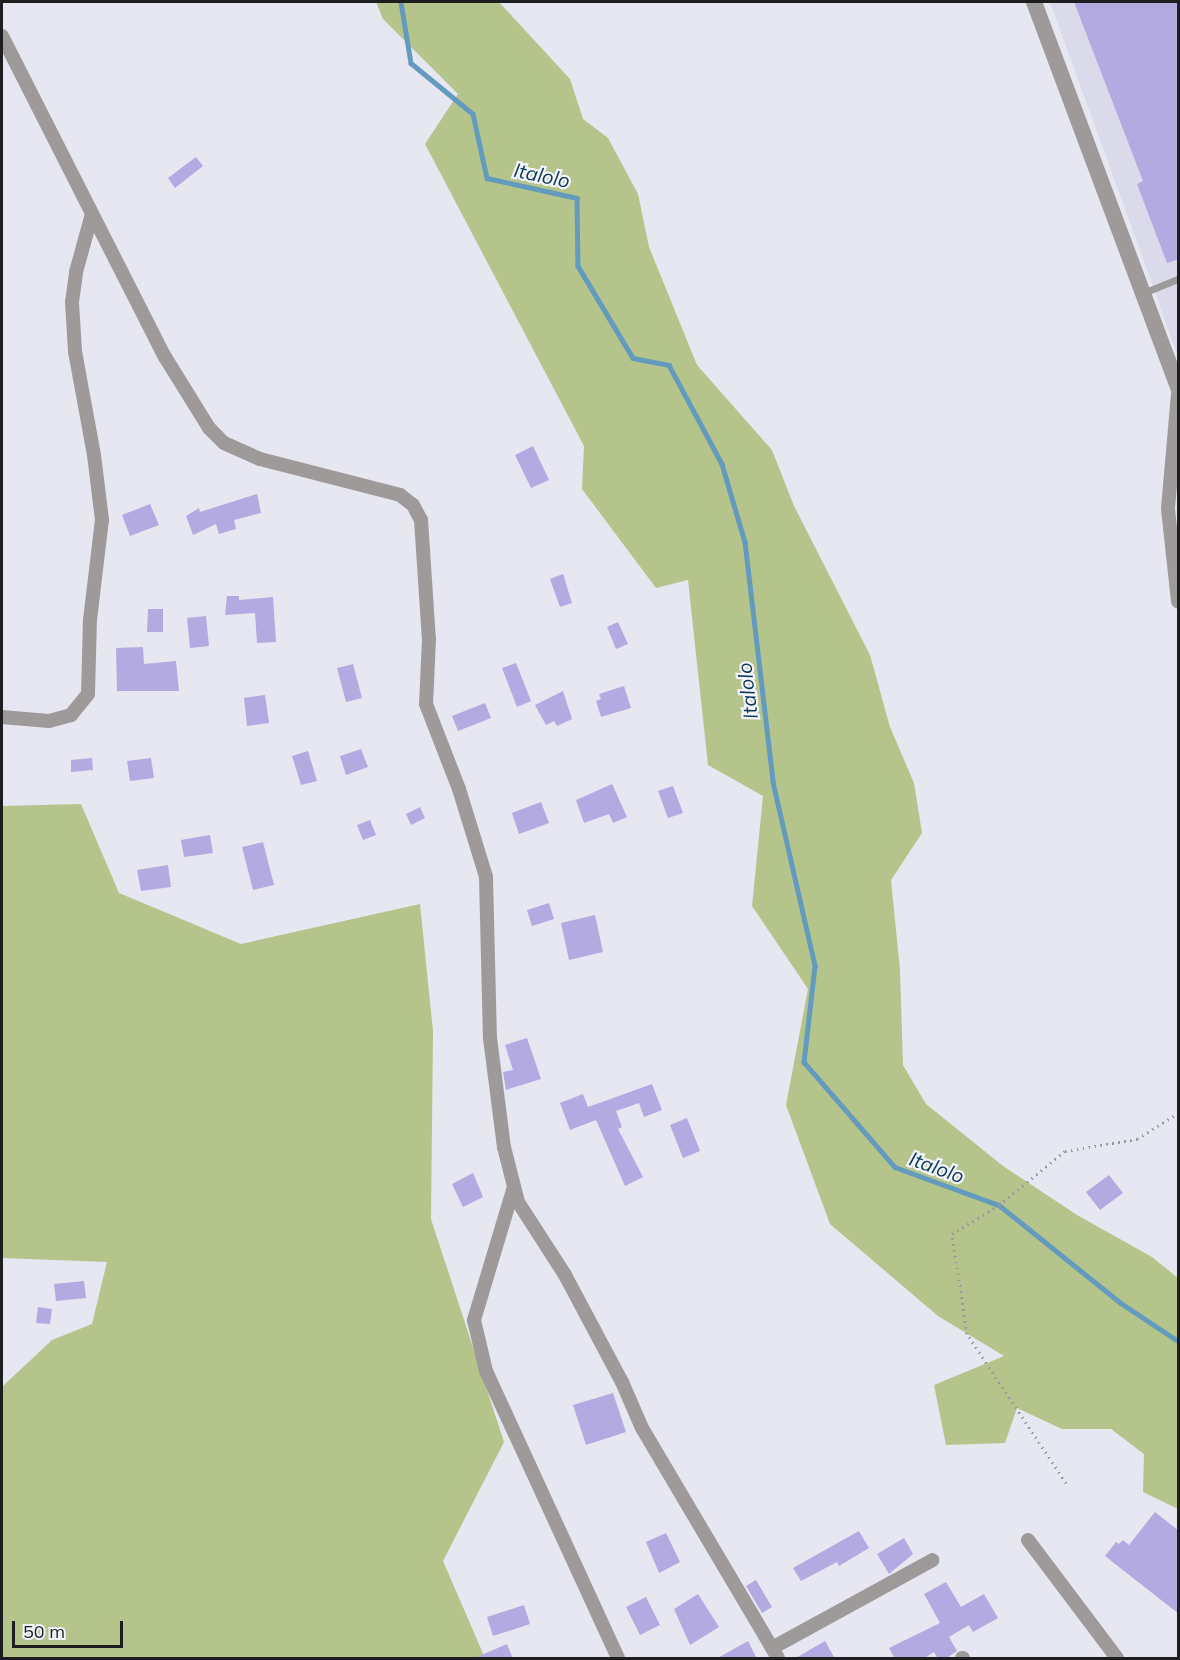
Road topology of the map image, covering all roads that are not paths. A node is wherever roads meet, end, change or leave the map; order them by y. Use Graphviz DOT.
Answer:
graph roads {
  1 [pos="1034,2"];
  2 [pos="2,36"];
  3 [pos="93,214"];
  4 [pos="1179,279"];
  5 [pos="1143,293"];
  6 [pos="1179,387"];
  7 [pos="1179,394"];
  8 [pos="1179,601"];
  9 [pos="2,717"];
  10 [pos="514,1188"];
  11 [pos="1028,1540"];
  12 [pos="933,1560"];
  13 [pos="775,1653"];
  14 [pos="618,1659"];
  15 [pos="1117,1659"];
  1 -- 5 [label="street"];
  2 -- 3 [label="street"];
  3 -- 9 [label="street"];
  3 -- 10 [label="street"];
  4 -- 5 [label="lane"];
  5 -- 6 [label="street"];
  7 -- 8 [label="street"];
  10 -- 13 [label="street"];
  10 -- 14 [label="street"];
  11 -- 15 [label="street"];
  12 -- 13 [label="street"];
}
